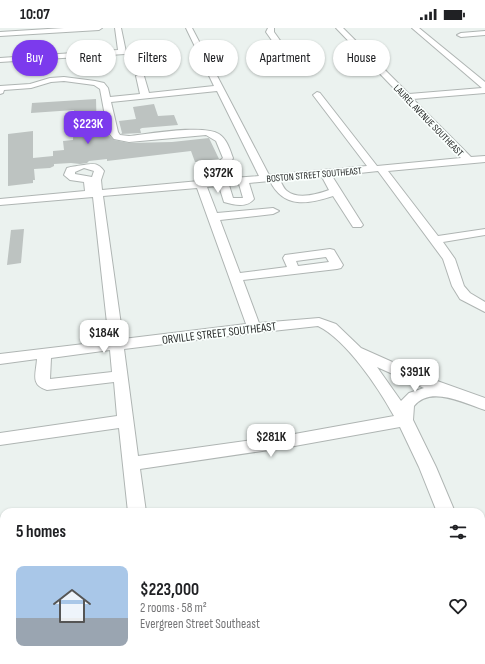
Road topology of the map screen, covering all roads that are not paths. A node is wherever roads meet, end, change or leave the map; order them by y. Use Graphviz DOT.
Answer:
graph roads {
  1 [pos="99,28"];
  2 [pos="118,28"];
  3 [pos="189,28"];
  4 [pos="271,28"];
  5 [pos="339,28"];
  6 [pos="415,28"];
  7 [pos="485,33"];
  8 [pos="0,34"];
  9 [pos="461,35"];
  10 [pos="276,40"];
  11 [pos="0,60"];
  12 [pos="140,76"];
  13 [pos="485,86"];
  14 [pos="220,88"];
  15 [pos="0,89"];
  16 [pos="485,90"];
  17 [pos="317,95"];
  18 [pos="145,96"];
  19 [pos="407,97"];
  20 [pos="106,100"];
  21 [pos="485,159"];
  22 [pos="468,160"];
  23 [pos="378,169"];
  24 [pos="325,173"];
  25 [pos="94,177"];
  26 [pos="270,178"];
  27 [pos="243,181"];
  28 [pos="220,183"];
  29 [pos="201,184"];
  30 [pos="335,191"];
  31 [pos="94,194"];
  32 [pos="0,202"];
  33 [pos="273,212"];
  34 [pos="213,217"];
  35 [pos="357,225"];
  36 [pos="485,232"];
  37 [pos="436,240"];
  38 [pos="294,270"];
  39 [pos="235,277"];
  40 [pos="485,308"];
  41 [pos="254,328"];
  42 [pos="116,345"];
  43 [pos="356,351"];
  44 [pos="44,354"];
  45 [pos="0,359"];
  46 [pos="120,376"];
  47 [pos="447,391"];
  48 [pos="485,404"];
  49 [pos="405,420"];
  50 [pos="126,421"];
  51 [pos="0,439"];
  52 [pos="131,464"];
  53 [pos="136,508"];
  54 [pos="444,508"];
  1 -- 8 [label="street"];
  2 -- 11 [label="street"];
  3 -- 14 [label="street"];
  4 -- 10 [label="street"];
  5 -- 19 [label="street, LAUREL AVENUE SOUTHEAST"];
  6 -- 13 [label="street"];
  7 -- 9 [label="street"];
  12 -- 18 [label="street"];
  14 -- 18 [label="street"];
  14 -- 26 [label="street"];
  15 -- 20 [label="street"];
  16 -- 19 [label="street"];
  17 -- 23 [label="street"];
  18 -- 20 [label="street"];
  19 -- 22 [label="street, LAUREL AVENUE SOUTHEAST"];
  20 -- 28 [label="street"];
  21 -- 22 [label="street, BOSTON STREET SOUTHEAST"];
  22 -- 23 [label="street, BOSTON STREET SOUTHEAST"];
  23 -- 24 [label="street, BOSTON STREET SOUTHEAST"];
  23 -- 37 [label="street"];
  24 -- 26 [label="street, BOSTON STREET SOUTHEAST"];
  24 -- 30 [label="street"];
  25 -- 25 [label="street"];
  25 -- 31 [label="street"];
  26 -- 27 [label="street, BOSTON STREET SOUTHEAST"];
  26 -- 30 [label="street"];
  27 -- 28 [label="street, BOSTON STREET SOUTHEAST"];
  27 -- 28 [label="street"];
  28 -- 29 [label="street, BOSTON STREET SOUTHEAST"];
  29 -- 31 [label="street, BOSTON STREET SOUTHEAST"];
  29 -- 34 [label="street"];
  30 -- 35 [label="street"];
  31 -- 32 [label="street, BOSTON STREET SOUTHEAST"];
  31 -- 42 [label="street"];
  33 -- 34 [label="street"];
  34 -- 39 [label="street"];
  36 -- 37 [label="street"];
  37 -- 40 [label="street"];
  38 -- 39 [label="street"];
  39 -- 41 [label="street"];
  41 -- 42 [label="street, ORVILLE STREET SOUTHEAST"];
  41 -- 43 [label="street, ORVILLE STREET SOUTHEAST"];
  42 -- 44 [label="street, ORVILLE STREET SOUTHEAST"];
  42 -- 46 [label="street"];
  43 -- 47 [label="street"];
  43 -- 49 [label="street"];
  44 -- 45 [label="street, ORVILLE STREET SOUTHEAST"];
  44 -- 46 [label="street"];
  46 -- 50 [label="street"];
  47 -- 48 [label="street"];
  47 -- 49 [label="street"];
  49 -- 52 [label="street"];
  49 -- 54 [label="street"];
  50 -- 51 [label="street"];
  50 -- 52 [label="street"];
  52 -- 53 [label="street"];
}
